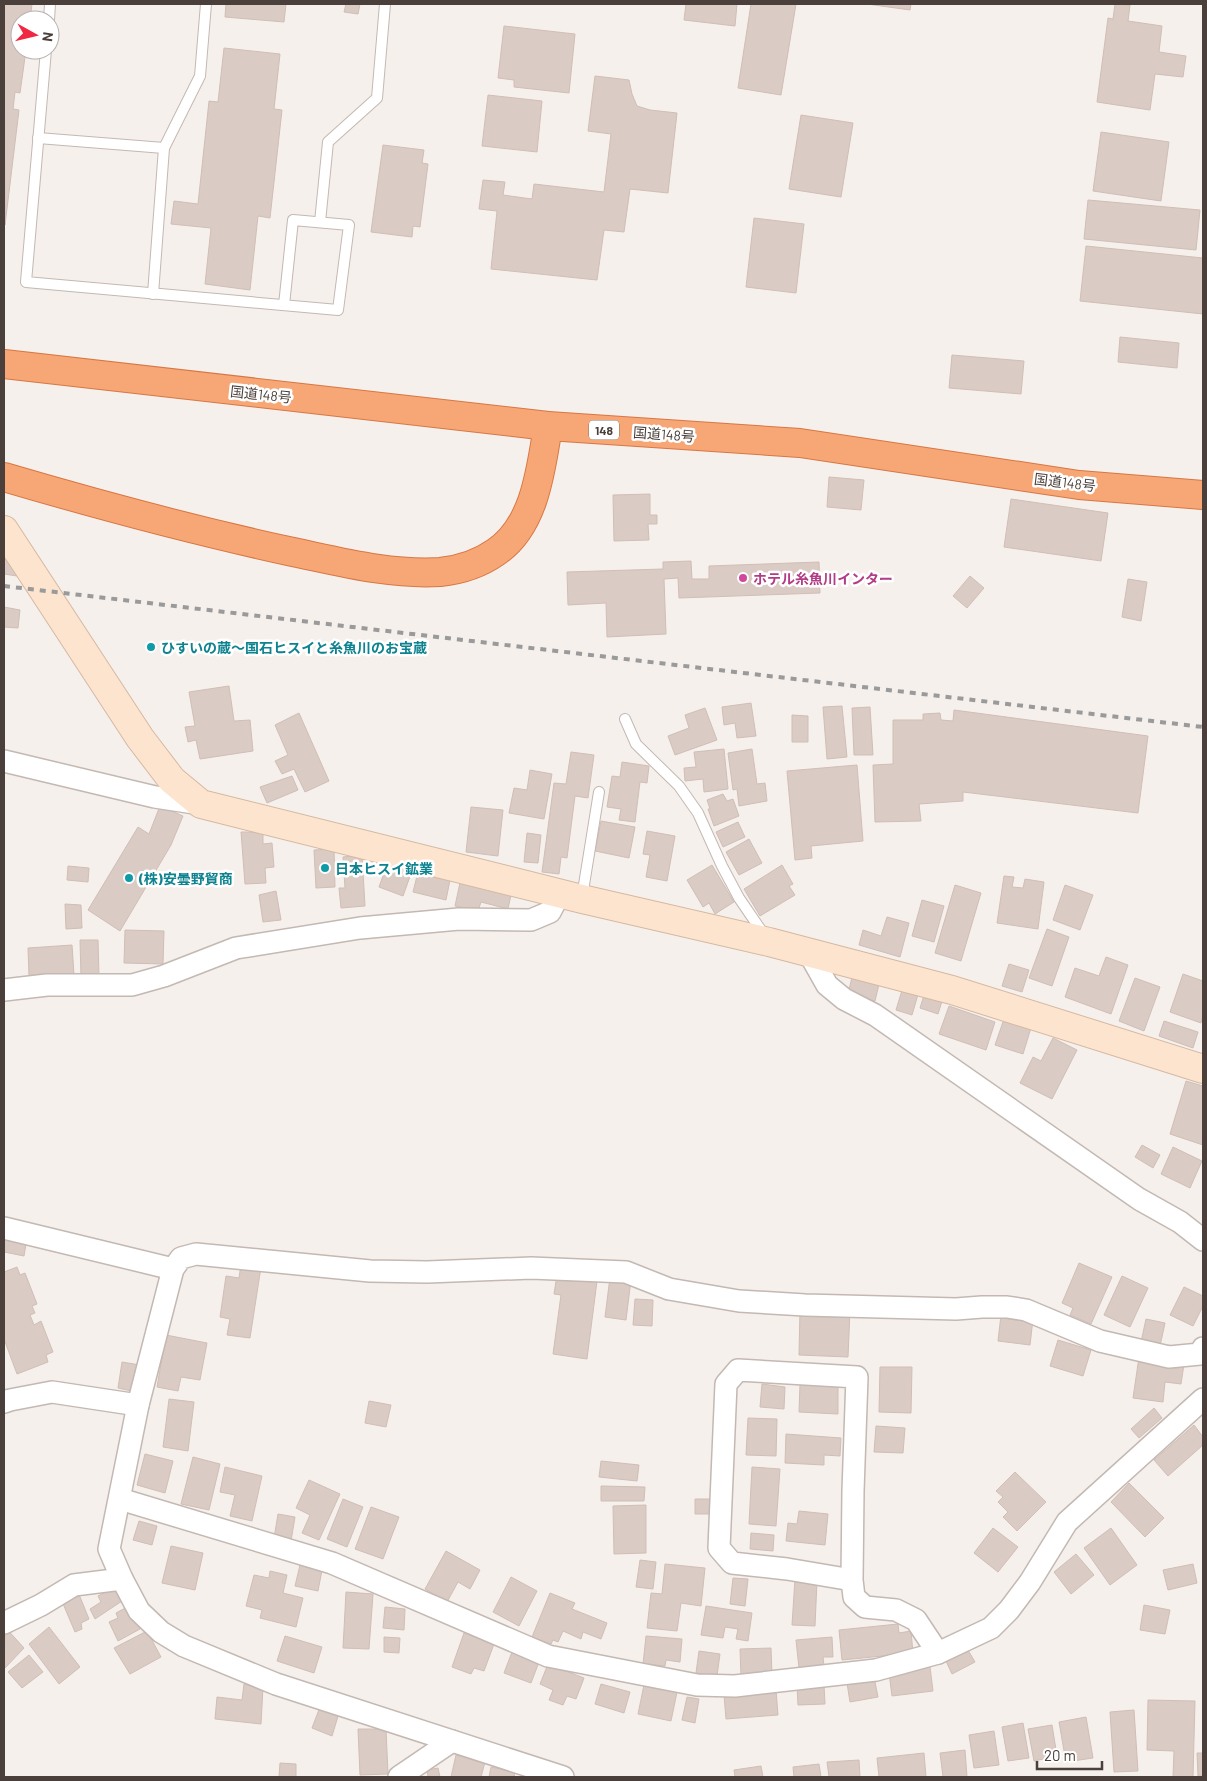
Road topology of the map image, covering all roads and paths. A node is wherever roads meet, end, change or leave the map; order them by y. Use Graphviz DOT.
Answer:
graph roads {
  1 [pos="206,4"];
  2 [pos="385,4"];
  3 [pos="45,60"];
  4 [pos="38,138"];
  5 [pos="164,148"];
  6 [pos="320,222"];
  7 [pos="153,294"];
  8 [pos="284,305"];
  9 [pos="4,364"];
  10 [pos="548,426"];
  11 [pos="10,479"];
  12 [pos="1203,495"];
  13 [pos="4,530"];
  14 [pos="625,719"];
  15 [pos="4,762"];
  16 [pos="599,792"];
  17 [pos="200,804"];
  18 [pos="571,896"];
  19 [pos="769,942"];
  20 [pos="809,953"];
  21 [pos="4,990"];
  22 [pos="1203,1069"];
  23 [pos="4,1228"];
  24 [pos="1203,1240"];
  25 [pos="173,1269"];
  26 [pos="1202,1352"];
  27 [pos="4,1402"];
  28 [pos="138,1405"];
  29 [pos="1200,1407"];
  30 [pos="120,1499"];
  31 [pos="122,1579"];
  32 [pos="852,1580"];
  33 [pos="4,1623"];
  34 [pos="938,1653"];
  35 [pos="452,1741"];
  36 [pos="399,1777"];
  37 [pos="563,1777"];
  1 -- 5 [label="lane"];
  2 -- 6 [label="lane"];
  3 -- 4 [label="lane"];
  4 -- 5 [label="lane"];
  4 -- 7 [label="lane"];
  5 -- 7 [label="lane"];
  6 -- 8 [label="lane"];
  6 -- 8 [label="lane"];
  7 -- 8 [label="lane"];
  9 -- 10 [label="highway, 国道148号 / 148"];
  10 -- 11 [label="highway"];
  10 -- 12 [label="highway, 国道148号 / 148"];
  13 -- 17 [label="street"];
  14 -- 19 [label="lane"];
  15 -- 17 [label="street"];
  16 -- 18 [label="lane"];
  17 -- 18 [label="street"];
  18 -- 19 [label="street"];
  18 -- 21 [label="street"];
  19 -- 20 [label="street"];
  20 -- 22 [label="street"];
  20 -- 24 [label="street"];
  23 -- 25 [label="street"];
  25 -- 26 [label="street"];
  25 -- 28 [label="street"];
  27 -- 28 [label="street"];
  28 -- 30 [label="street"];
  29 -- 34 [label="street"];
  30 -- 31 [label="street"];
  30 -- 34 [label="street"];
  31 -- 33 [label="street"];
  31 -- 35 [label="street"];
  32 -- 32 [label="street"];
  32 -- 34 [label="street"];
  35 -- 36 [label="street"];
  35 -- 37 [label="street"];
}
